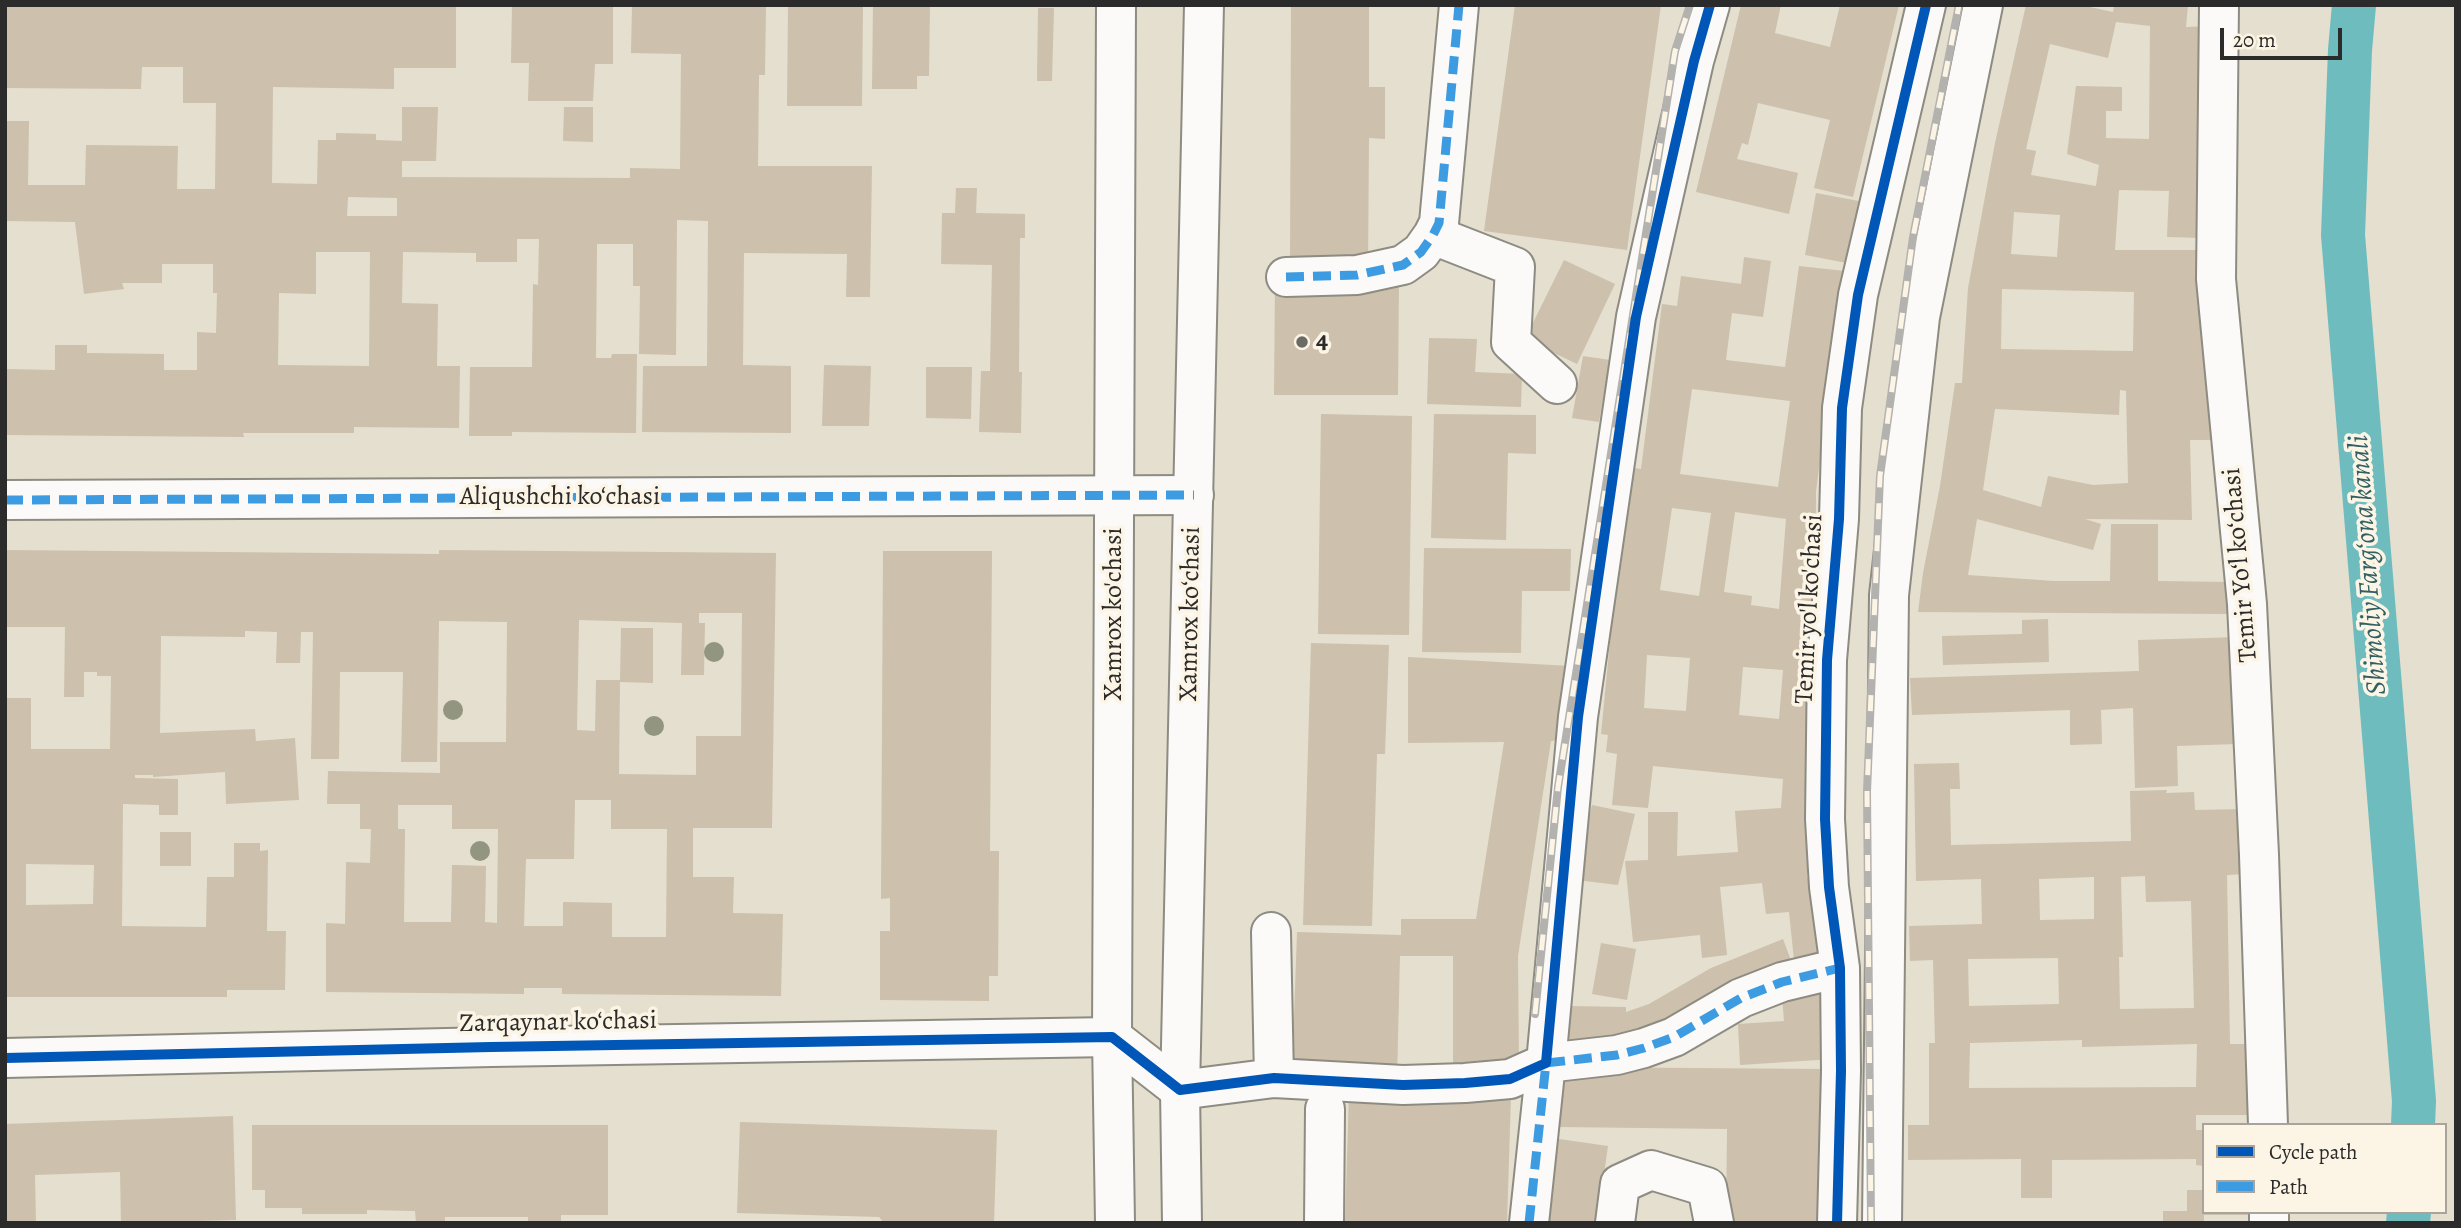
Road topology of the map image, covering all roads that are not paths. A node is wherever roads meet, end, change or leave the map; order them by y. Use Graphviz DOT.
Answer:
graph roads {
  1 [pos="1116,5"];
  2 [pos="1203,5"];
  3 [pos="1458,5"];
  4 [pos="1710,5"];
  5 [pos="1926,5"];
  6 [pos="1983,5"];
  7 [pos="2219,5"];
  8 [pos="1433,235"];
  9 [pos="1286,277"];
  10 [pos="1557,384"];
  11 [pos="1116,495"];
  12 [pos="1194,495"];
  13 [pos="5,500"];
  14 [pos="1271,932"];
  15 [pos="1840,968"];
  16 [pos="1112,1037"];
  17 [pos="5,1058"];
  18 [pos="1546,1063"];
  19 [pos="1274,1079"];
  20 [pos="1180,1090"];
  21 [pos="1325,1109"];
  22 [pos="2268,1123"];
  23 [pos="1115,1223"];
  24 [pos="1182,1223"];
  25 [pos="1324,1223"];
  26 [pos="1529,1223"];
  27 [pos="1615,1223"];
  28 [pos="1714,1223"];
  29 [pos="1836,1223"];
  30 [pos="1882,1223"];
  1 -- 11 [label="street, Xamrox ko'chasi"];
  2 -- 12 [label="street, Xamrox koʻchasi"];
  3 -- 8 [label="street"];
  4 -- 18 [label="street"];
  5 -- 15 [label="street, Temir yo'l ko'chasi"];
  6 -- 30 [label="street"];
  7 -- 22 [label="street, Temir Yoʻl koʻchasi"];
  8 -- 9 [label="street"];
  8 -- 10 [label="street"];
  11 -- 12 [label="street, Aliqushchi ko‘chasi"];
  11 -- 13 [label="street, Aliqushchi ko‘chasi"];
  11 -- 16 [label="street, Xamrox ko'chasi"];
  12 -- 20 [label="street, Xamrox koʻchasi"];
  14 -- 19 [label="street"];
  15 -- 18 [label="street"];
  15 -- 29 [label="street, Temir yo'l ko'chasi"];
  16 -- 17 [label="street, Zarqaynar ko‘chasi"];
  16 -- 20 [label="street"];
  16 -- 23 [label="street, Xamrox ko'chasi"];
  18 -- 19 [label="street"];
  18 -- 26 [label="street"];
  19 -- 20 [label="street"];
  20 -- 24 [label="street, Xamrox koʻchasi"];
  21 -- 25 [label="street"];
  27 -- 28 [label="street"];
}
